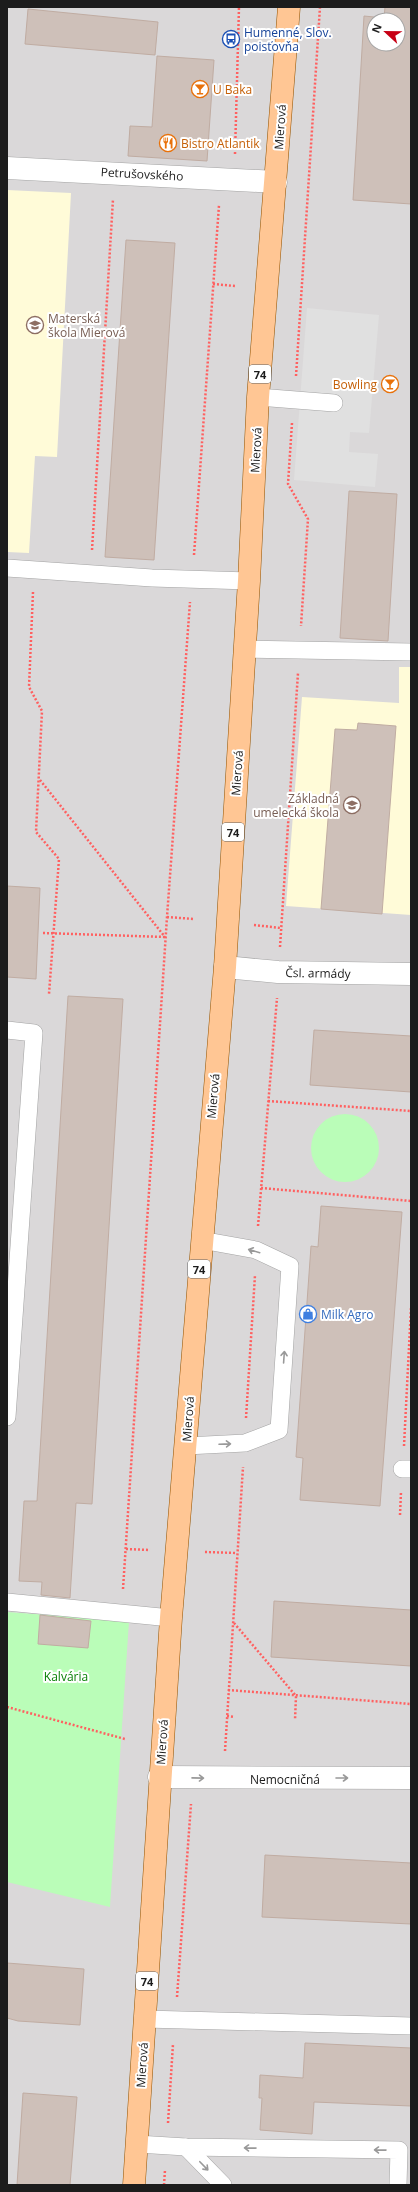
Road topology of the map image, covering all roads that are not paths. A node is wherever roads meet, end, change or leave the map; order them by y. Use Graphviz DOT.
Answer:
graph roads {
  1 [pos="289,7"];
  2 [pos="7,168"];
  3 [pos="276,182"];
  4 [pos="258,397"];
  5 [pos="334,403"];
  6 [pos="7,568"];
  7 [pos="250,581"];
  8 [pos="245,649"];
  9 [pos="411,652"];
  10 [pos="224,967"];
  11 [pos="411,974"];
  12 [pos="7,1030"];
  13 [pos="201,1240"];
  14 [pos="7,1417"];
  15 [pos="186,1446"];
  16 [pos="7,1602"];
  17 [pos="170,1618"];
  18 [pos="159,1778"];
  19 [pos="411,1778"];
  20 [pos="145,2019"];
  21 [pos="411,2026"];
  22 [pos="137,2144"];
  23 [pos="186,2147"];
  24 [pos="134,2185"];
  25 [pos="223,2185"];
  26 [pos="398,2185"];
  1 -- 3 [label="main road, Mierová / 74"];
  2 -- 3 [label="street, Petrušovského"];
  3 -- 4 [label="main road, Mierová / 74"];
  4 -- 5 [label="lane"];
  4 -- 7 [label="main road, Mierová / 74"];
  6 -- 7 [label="lane"];
  7 -- 8 [label="main road, Mierová / 74"];
  8 -- 9 [label="lane"];
  8 -- 10 [label="main road, Mierová / 74"];
  10 -- 11 [label="street, Čsl. armády"];
  10 -- 13 [label="main road, Mierová / 74"];
  12 -- 14 [label="lane"];
  13 -- 15 [label="main road, Mierová / 74"];
  15 -- 13 [label="lane, one-way"];
  15 -- 17 [label="main road, Mierová / 74"];
  16 -- 17 [label="lane"];
  17 -- 18 [label="main road, Mierová / 74"];
  18 -- 19 [label="street, Nemocničná, one-way"];
  18 -- 20 [label="main road, Mierová / 74"];
  20 -- 21 [label="lane"];
  20 -- 22 [label="main road, Mierová / 74"];
  22 -- 23 [label="lane"];
  22 -- 24 [label="main road, Mierová / 74"];
  23 -- 25 [label="lane, one-way"];
  26 -- 23 [label="lane, one-way"];
}
